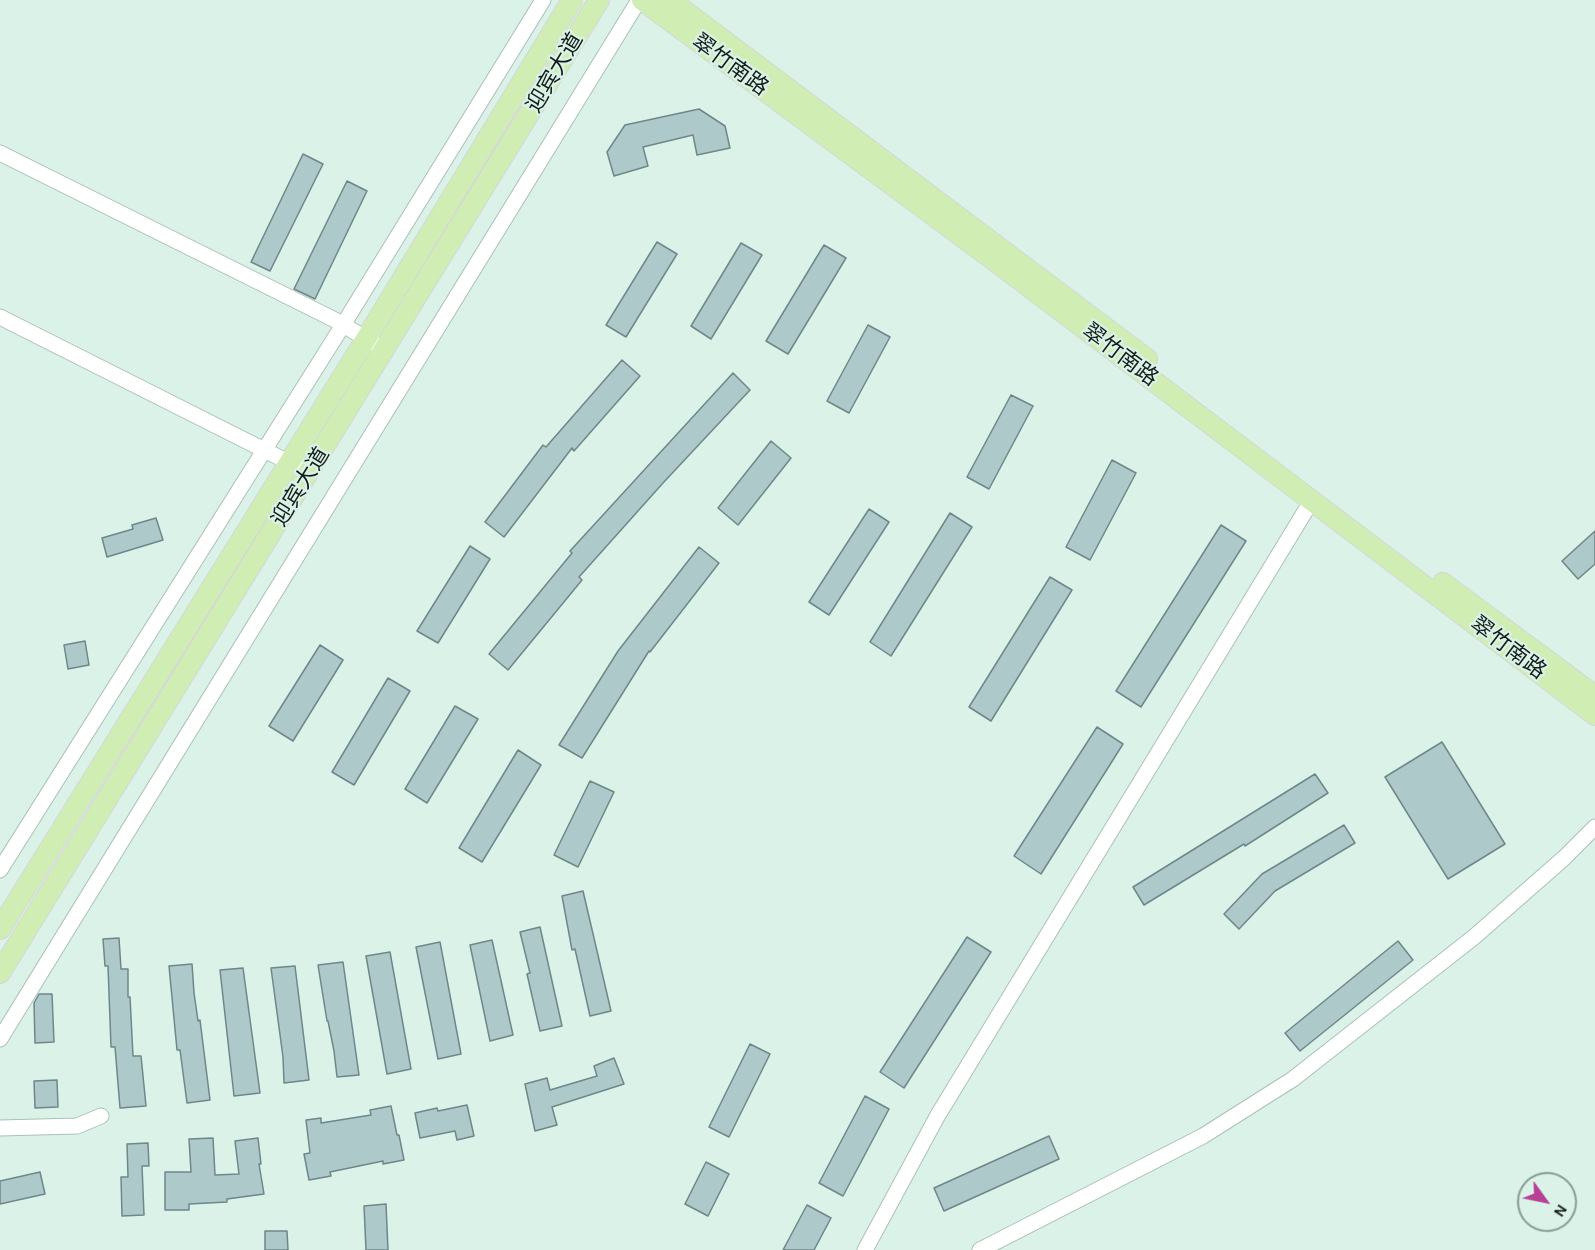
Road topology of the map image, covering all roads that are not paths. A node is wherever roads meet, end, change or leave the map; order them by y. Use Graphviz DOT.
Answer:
graph roads {
  1 [pos="543,0"];
  2 [pos="572,0"];
  3 [pos="599,0"];
  4 [pos="641,0"];
  5 [pos="670,0"];
  6 [pos="0,153"];
  7 [pos="0,317"];
  8 [pos="343,325"];
  9 [pos="366,339"];
  10 [pos="386,350"];
  11 [pos="264,449"];
  12 [pos="290,462"];
  13 [pos="309,474"];
  14 [pos="1312,500"];
  15 [pos="1595,696"];
  16 [pos="1595,715"];
  17 [pos="1595,827"];
  18 [pos="0,870"];
  19 [pos="0,929"];
  20 [pos="0,973"];
  21 [pos="0,1039"];
  22 [pos="101,1116"];
  23 [pos="0,1128"];
  24 [pos="865,1250"];
  25 [pos="980,1250"];
  1 -- 8 [label="street"];
  2 -- 9 [label="main road, 迎宾大道"];
  3 -- 10 [label="main road, 迎宾大道"];
  4 -- 14 [label="main road, 翠竹南路"];
  4 -- 21 [label="street"];
  5 -- 15 [label="main road, 翠竹南路"];
  6 -- 8 [label="street"];
  7 -- 11 [label="street"];
  8 -- 9 [label="street"];
  8 -- 11 [label="street"];
  9 -- 10 [label="street"];
  9 -- 12 [label="main road, 迎宾大道"];
  10 -- 13 [label="main road, 迎宾大道"];
  11 -- 12 [label="street"];
  11 -- 18 [label="street"];
  12 -- 13 [label="street"];
  12 -- 19 [label="main road, 迎宾大道"];
  13 -- 20 [label="main road, 迎宾大道"];
  14 -- 16 [label="main road, 翠竹南路"];
  14 -- 24 [label="street"];
  17 -- 25 [label="street"];
  22 -- 23 [label="street"];
}
